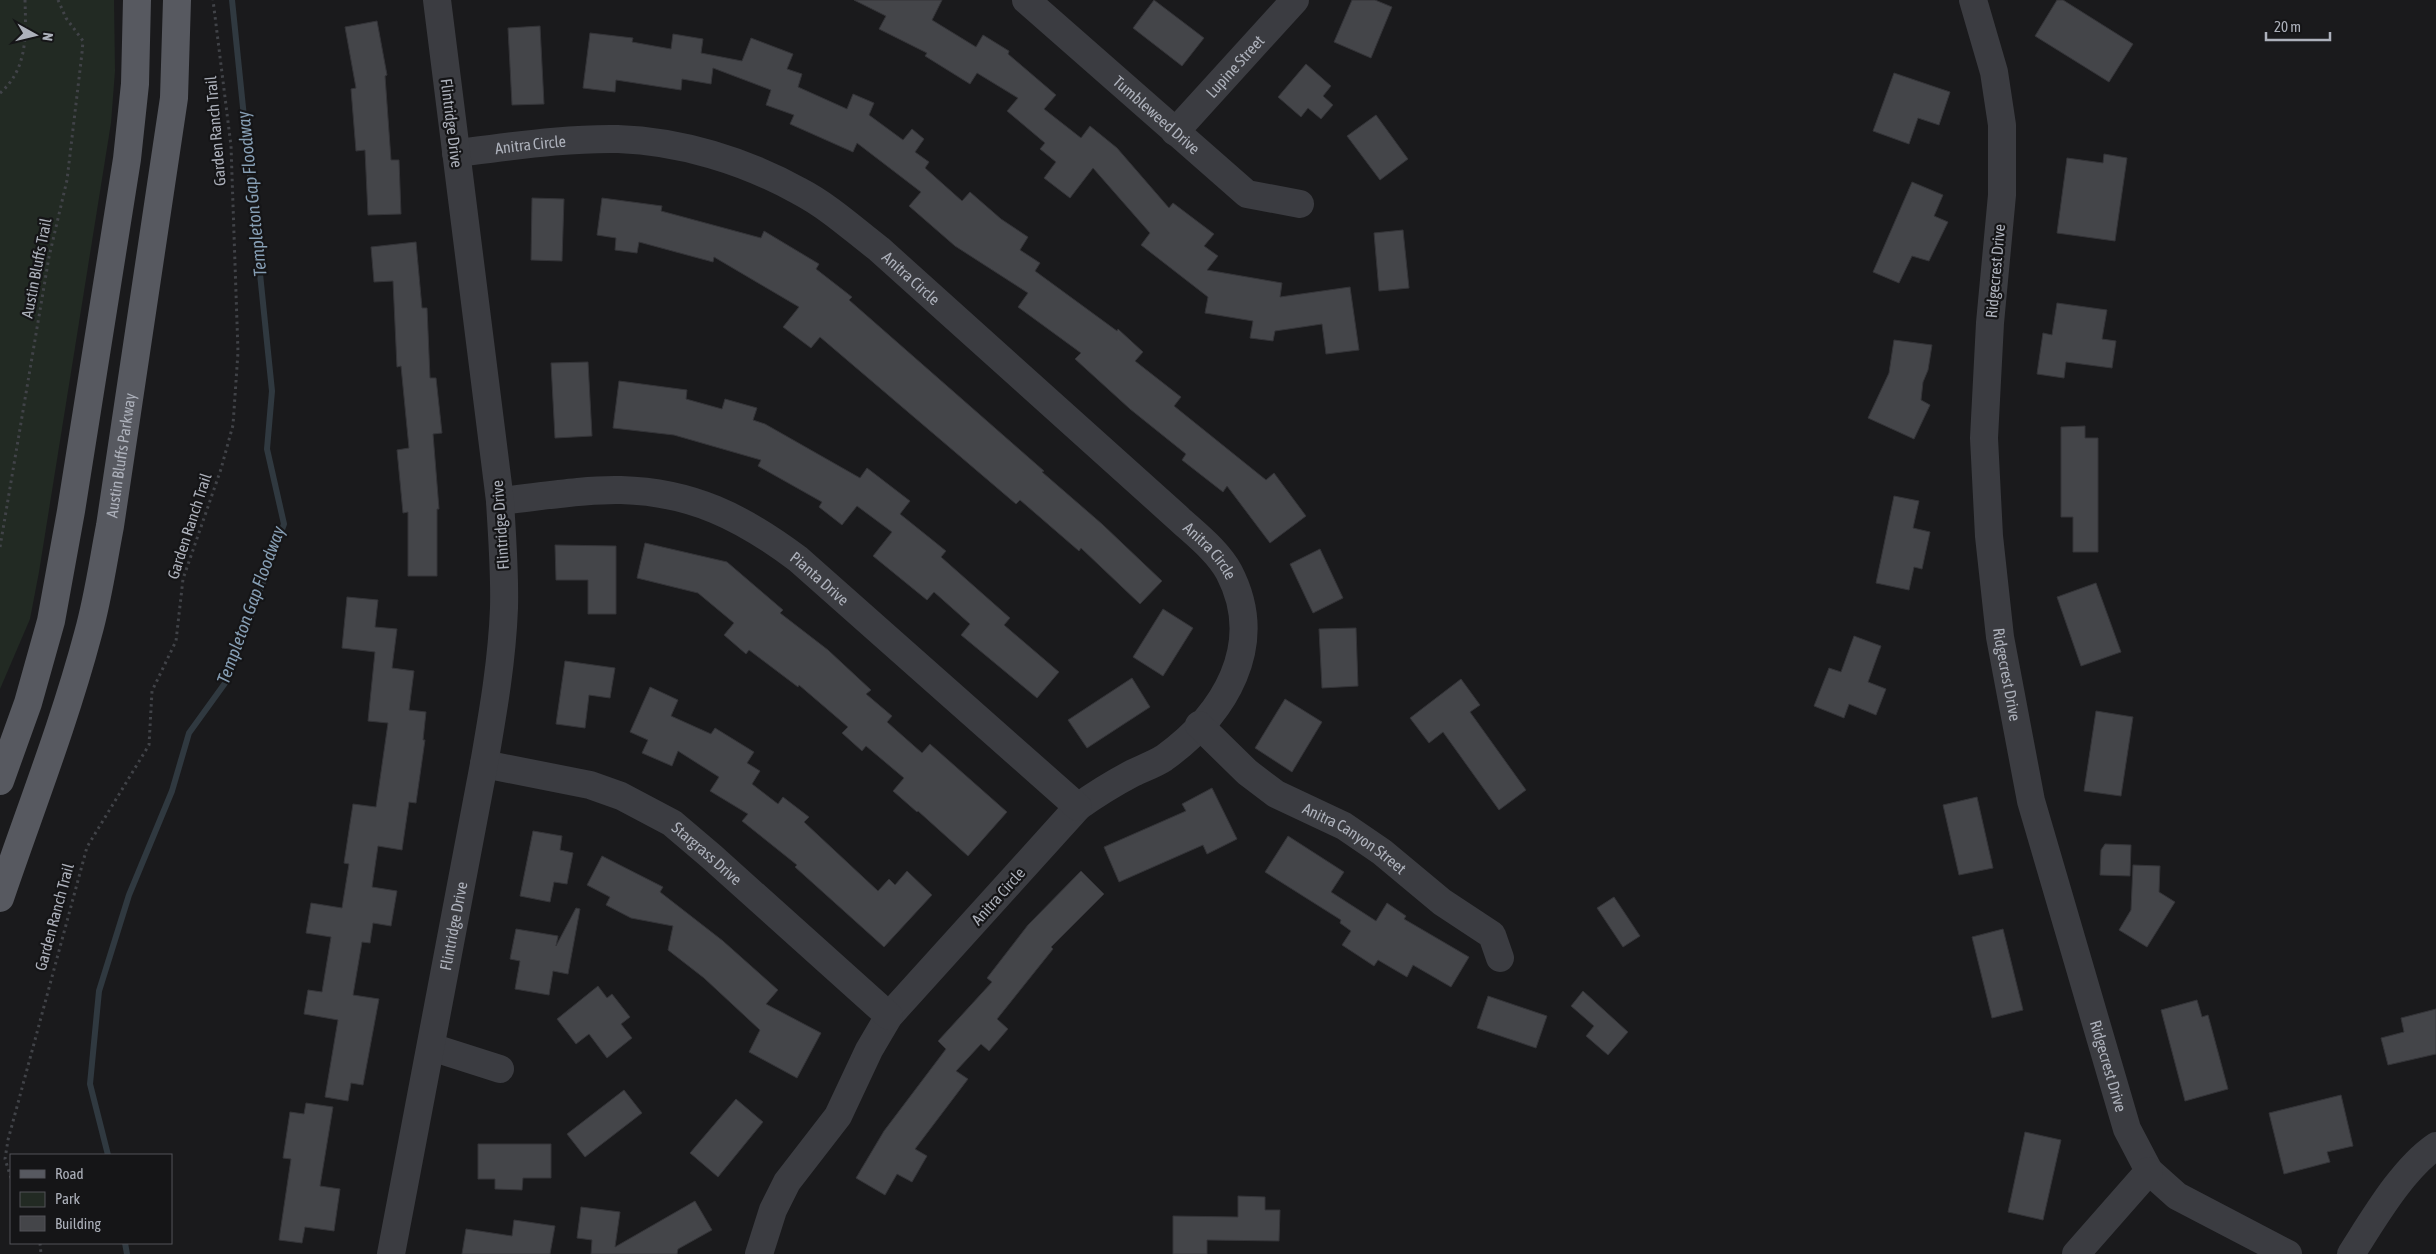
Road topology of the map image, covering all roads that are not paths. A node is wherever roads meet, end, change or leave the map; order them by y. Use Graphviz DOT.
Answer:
graph roads {
  1 [pos="136,0"];
  2 [pos="177,0"];
  3 [pos="436,0"];
  4 [pos="1026,0"];
  5 [pos="1295,0"];
  6 [pos="1973,0"];
  7 [pos="1175,132"];
  8 [pos="456,154"];
  9 [pos="1300,204"];
  10 [pos="500,500"];
  11 [pos="1199,725"];
  12 [pos="484,764"];
  13 [pos="0,781"];
  14 [pos="1078,807"];
  15 [pos="0,898"];
  16 [pos="1500,958"];
  17 [pos="889,1016"];
  18 [pos="431,1047"];
  19 [pos="500,1070"];
  20 [pos="2436,1146"];
  21 [pos="2149,1170"];
  22 [pos="391,1254"];
  23 [pos="759,1254"];
  24 [pos="2076,1254"];
  25 [pos="2288,1254"];
  26 [pos="2351,1254"];
  1 -- 13 [label="main road"];
  2 -- 15 [label="main road, Austin Bluffs Parkway"];
  3 -- 8 [label="street, Flintridge Drive"];
  4 -- 7 [label="street, Tumbleweed Drive"];
  5 -- 7 [label="street, Lupine Street"];
  6 -- 21 [label="street, Ridgecrest Drive"];
  7 -- 9 [label="street, Tumbleweed Drive"];
  8 -- 10 [label="street, Flintridge Drive"];
  8 -- 11 [label="street, Anitra Circle"];
  10 -- 12 [label="street, Flintridge Drive"];
  10 -- 14 [label="street, Pianta Drive"];
  11 -- 14 [label="street, Anitra Circle"];
  11 -- 16 [label="street, Anitra Canyon Street"];
  12 -- 17 [label="street, Stargrass Drive"];
  12 -- 18 [label="street, Flintridge Drive"];
  14 -- 17 [label="street, Anitra Circle"];
  17 -- 23 [label="street, Anitra Circle"];
  18 -- 19 [label="street"];
  18 -- 22 [label="street, Flintridge Drive"];
  20 -- 26 [label="street"];
  21 -- 24 [label="street"];
  21 -- 25 [label="street, Ridgecrest Drive"];
}
